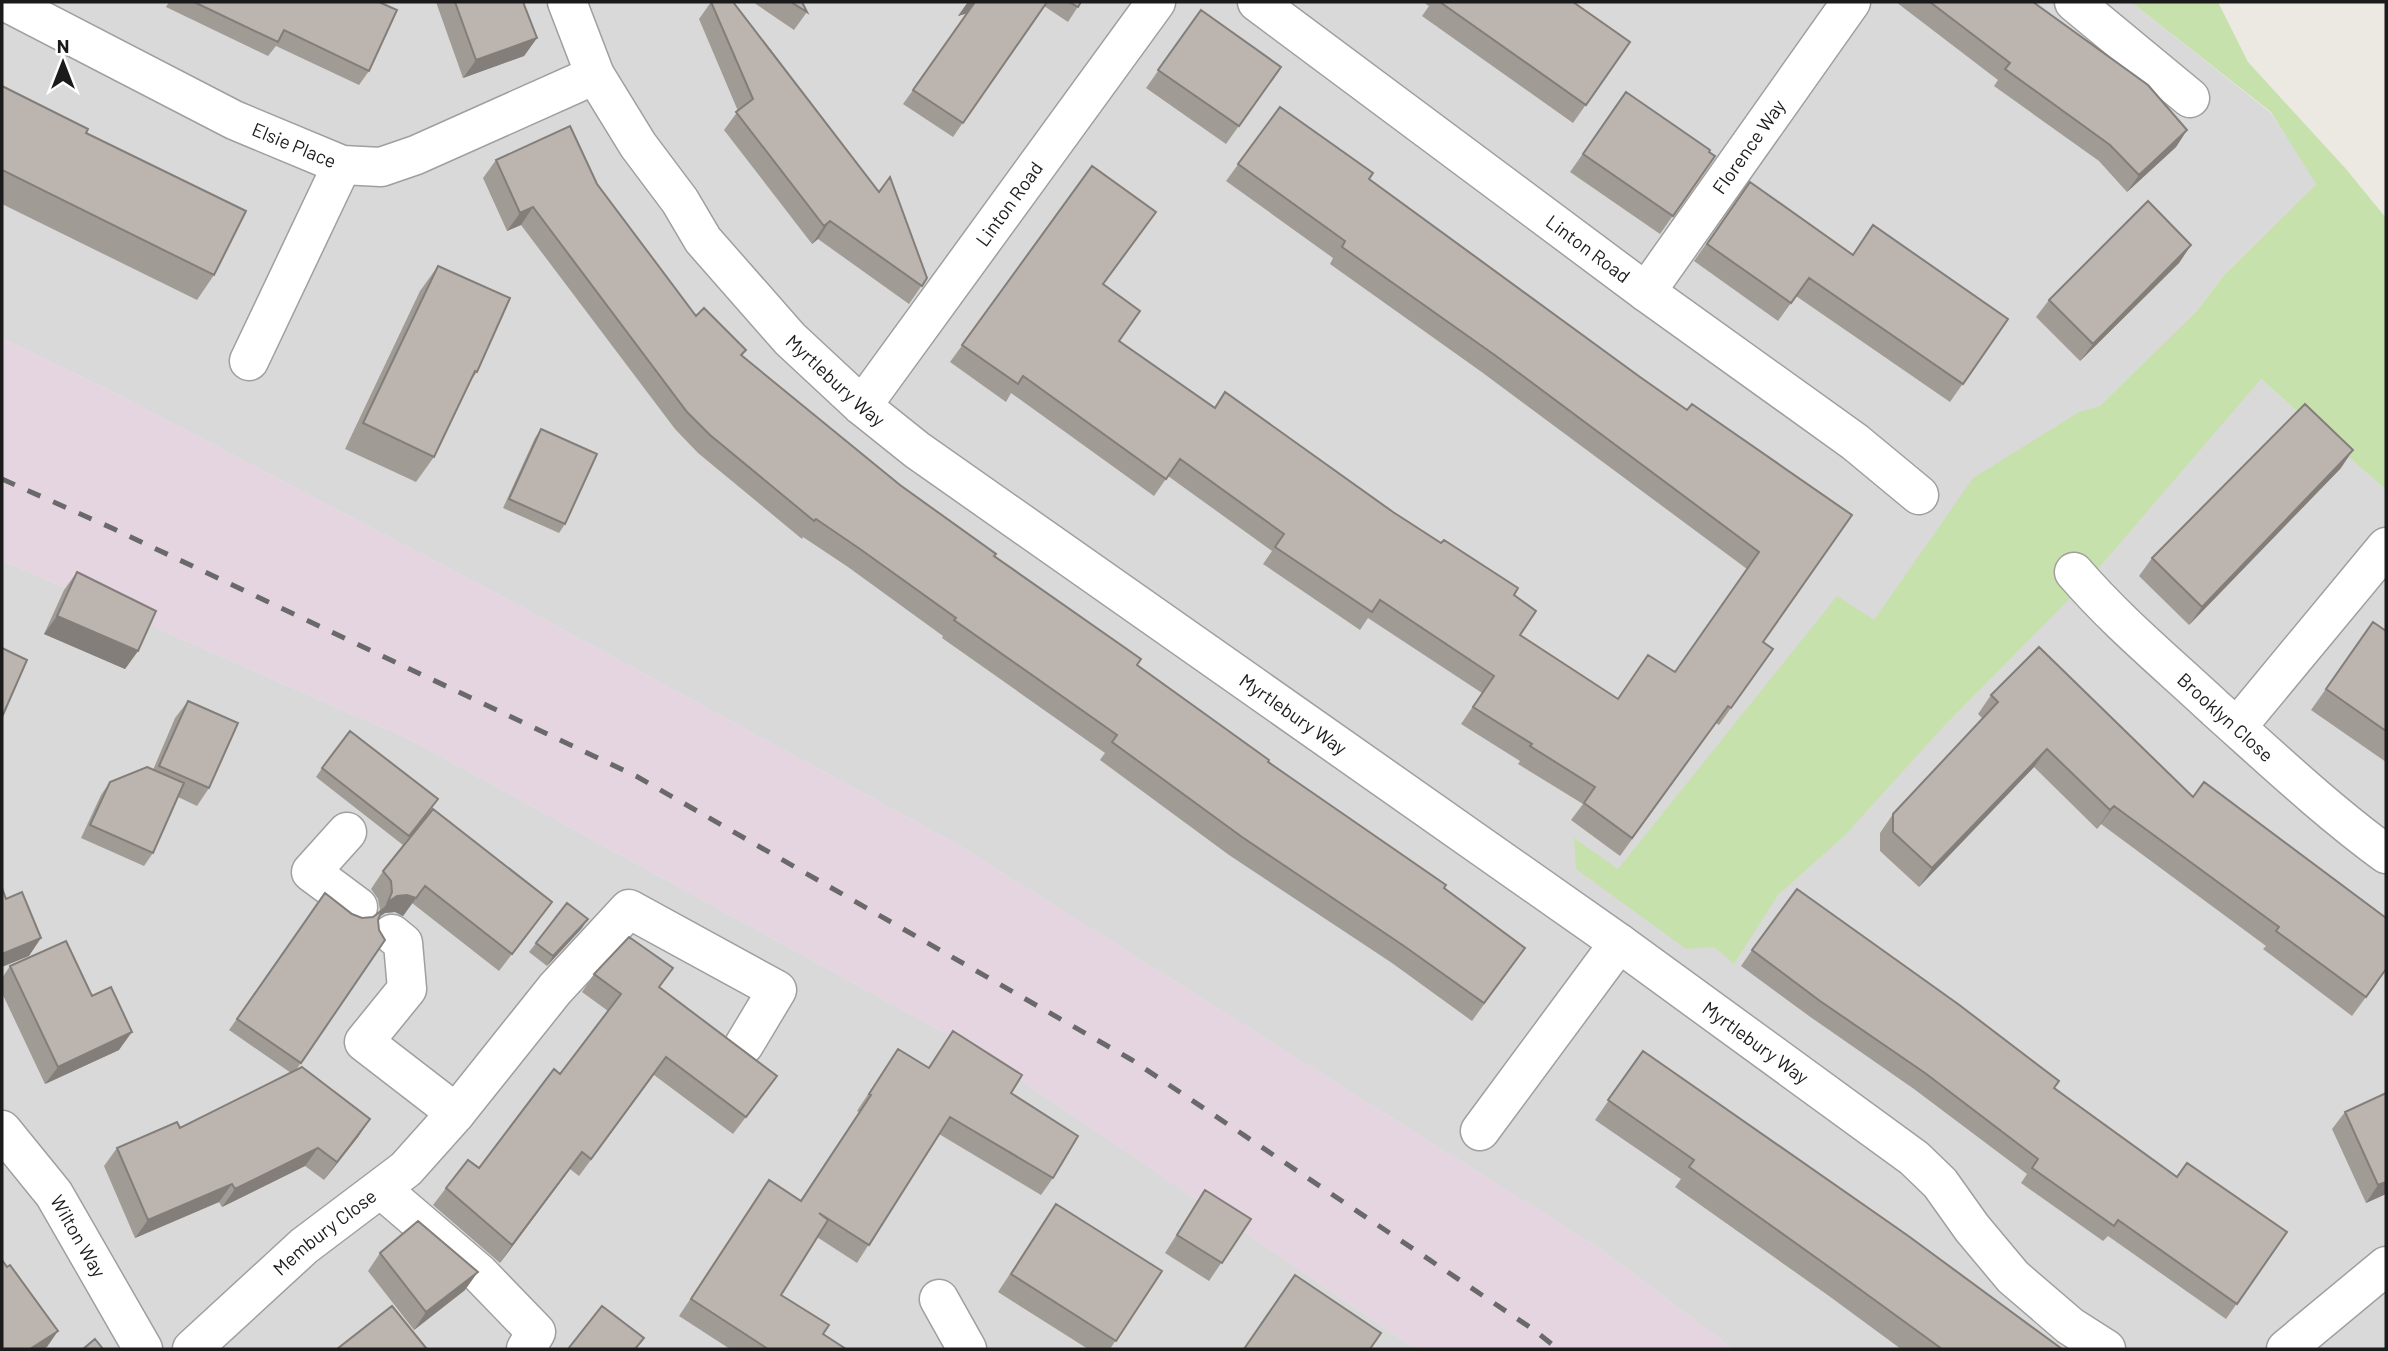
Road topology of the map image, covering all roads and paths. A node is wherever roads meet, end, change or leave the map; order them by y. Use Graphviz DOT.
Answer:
graph roads {
  1 [pos="6,2"];
  2 [pos="568,2"];
  3 [pos="1156,2"];
  4 [pos="1258,2"];
  5 [pos="1851,2"];
  6 [pos="2074,2"];
  7 [pos="595,75"];
  8 [pos="2190,98"];
  9 [pos="342,165"];
  10 [pos="1646,292"];
  11 [pos="249,362"];
  12 [pos="862,405"];
  13 [pos="1919,495"];
  14 [pos="2386,547"];
  15 [pos="2074,572"];
  16 [pos="2237,727"];
  17 [pos="347,832"];
  18 [pos="2386,854"];
  19 [pos="358,907"];
  20 [pos="392,934"];
  21 [pos="1619,943"];
  22 [pos="744,1045"];
  23 [pos="456,1113"];
  24 [pos="2,1130"];
  25 [pos="1480,1131"];
  26 [pos="381,1189"];
  27 [pos="2386,1266"];
  28 [pos="939,1299"];
  29 [pos="144,1349"];
  30 [pos="192,1349"];
  31 [pos="526,1349"];
  32 [pos="967,1349"];
  33 [pos="2106,1349"];
  34 [pos="2286,1349"];
  1 -- 9 [label="street, Elsie Place"];
  2 -- 7 [label="street, Myrtlebury Way"];
  3 -- 12 [label="street, Linton Road"];
  4 -- 10 [label="street, Linton Road"];
  5 -- 10 [label="street, Florence Way"];
  6 -- 8 [label="street"];
  7 -- 9 [label="street, Elsie Place"];
  7 -- 12 [label="street, Myrtlebury Way"];
  9 -- 11 [label="street"];
  10 -- 13 [label="street, Linton Road"];
  12 -- 21 [label="street, Myrtlebury Way"];
  14 -- 16 [label="street"];
  15 -- 16 [label="street, Brooklyn Close"];
  16 -- 18 [label="street, Brooklyn Close"];
  17 -- 19 [label="street"];
  20 -- 23 [label="street"];
  21 -- 25 [label="street"];
  21 -- 33 [label="street, Myrtlebury Way"];
  22 -- 23 [label="street, Membury Close"];
  23 -- 26 [label="street, Membury Close"];
  24 -- 29 [label="street, Wilton Way"];
  26 -- 30 [label="street, Membury Close"];
  26 -- 31 [label="street"];
  27 -- 34 [label="street"];
  28 -- 32 [label="street"];
}
